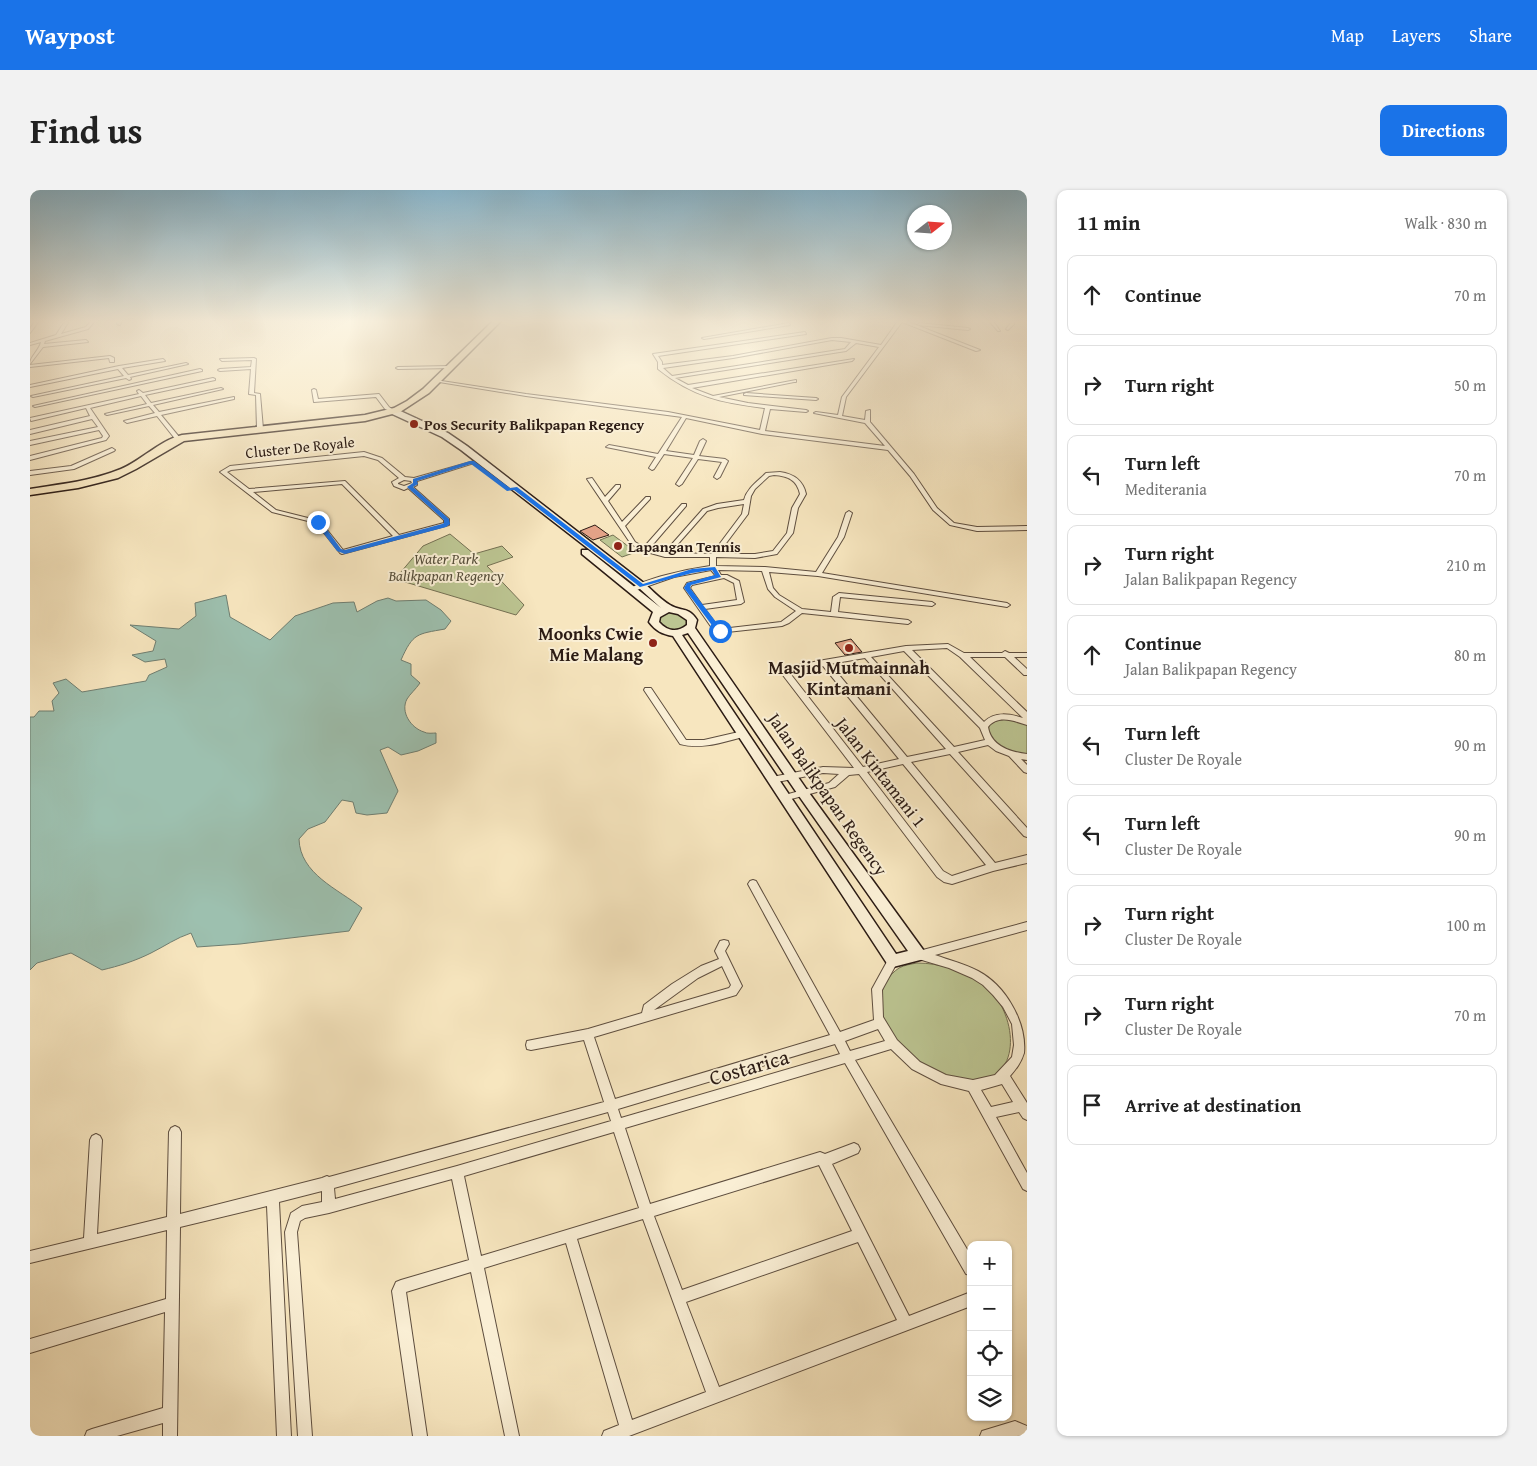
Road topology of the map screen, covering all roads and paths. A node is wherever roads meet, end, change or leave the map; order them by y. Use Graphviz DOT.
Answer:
graph roads {
  1 [pos="62,379"];
  2 [pos="111,379"];
  3 [pos="129,379"];
  4 [pos="160,379"];
  5 [pos="213,379"];
  6 [pos="252,379"];
  7 [pos="675,379"];
  8 [pos="735,379"];
  9 [pos="857,379"];
  10 [pos="435,381"];
  11 [pos="794,382"];
  12 [pos="134,385"];
  13 [pos="30,386"];
  14 [pos="687,387"];
  15 [pos="221,389"];
  16 [pos="314,390"];
  17 [pos="142,394"];
  18 [pos="735,394"];
  19 [pos="33,396"];
  20 [pos="232,398"];
  21 [pos="708,398"];
  22 [pos="816,399"];
  23 [pos="151,403"];
  24 [pos="35,406"];
  25 [pos="87,407"];
  26 [pos="768,407"];
  27 [pos="806,411"];
  28 [pos="868,411"];
  29 [pos="159,413"];
  30 [pos="389,413"];
  31 [pos="816,413"];
  32 [pos="107,414"];
  33 [pos="685,416"];
  34 [pos="840,416"];
  35 [pos="93,417"];
  36 [pos="31,419"];
  37 [pos="127,421"];
  38 [pos="865,421"];
  39 [pos="100,428"];
  40 [pos="260,429"];
  41 [pos="30,432"];
  42 [pos="762,432"];
  43 [pos="178,439"];
  44 [pos="703,441"];
  45 [pos="30,443"];
  46 [pos="609,446"];
  47 [pos="888,448"];
  48 [pos="112,450"];
  49 [pos="462,450"];
  50 [pos="661,454"];
  51 [pos="696,456"];
  52 [pos="30,458"];
  53 [pos="480,465"];
  54 [pos="652,468"];
  55 [pos="30,473"];
  56 [pos="718,476"];
  57 [pos="403,478"];
  58 [pos="590,479"];
  59 [pos="414,480"];
  60 [pos="679,484"];
  61 [pos="618,486"];
  62 [pos="410,487"];
  63 [pos="512,489"];
  64 [pos="246,491"];
  65 [pos="30,492"];
  66 [pos="648,498"];
  67 [pos="605,500"];
  68 [pos="745,502"];
  69 [pos="684,505"];
  70 [pos="849,513"];
  71 [pos="622,526"];
  72 [pos="1027,528"];
  73 [pos="398,538"];
  74 [pos="645,550"];
  75 [pos="665,555"];
  76 [pos="713,556"];
  77 [pos="713,568"];
  78 [pos="765,569"];
  79 [pos="818,574"];
  80 [pos="719,576"];
  81 [pos="642,586"];
  82 [pos="631,590"];
  83 [pos="932,604"];
  84 [pos="1007,605"];
  85 [pos="701,607"];
  86 [pos="663,611"];
  87 [pos="800,611"];
  88 [pos="834,614"];
  89 [pos="908,622"];
  90 [pos="690,628"];
  91 [pos="676,633"];
  92 [pos="906,648"];
  93 [pos="1005,654"];
  94 [pos="963,655"];
  95 [pos="1027,655"];
  96 [pos="866,656"];
  97 [pos="824,662"];
  98 [pos="1027,673"];
  99 [pos="786,675"];
  100 [pos="648,690"];
  101 [pos="1027,717"];
  102 [pos="1027,722"];
  103 [pos="984,727"];
  104 [pos="743,734"];
  105 [pos="990,742"];
  106 [pos="950,751"];
  107 [pos="1012,754"];
  108 [pos="1027,757"];
  109 [pos="906,761"];
  110 [pos="859,770"];
  111 [pos="1027,770"];
  112 [pos="847,772"];
  113 [pos="792,776"];
  114 [pos="772,780"];
  115 [pos="803,793"];
  116 [pos="784,798"];
  117 [pos="1027,834"];
  118 [pos="1027,860"];
  119 [pos="993,867"];
  120 [pos="753,884"];
  121 [pos="1027,926"];
  122 [pos="724,944"];
  123 [pos="919,955"];
  124 [pos="725,961"];
  125 [pos="893,961"];
  126 [pos="647,1018"];
  127 [pos="880,1023"];
  128 [pos="588,1034"];
  129 [pos="838,1038"];
  130 [pos="892,1044"];
  131 [pos="531,1045"];
  132 [pos="847,1056"];
  133 [pos="1004,1077"];
  134 [pos="972,1086"];
  135 [pos="610,1106"];
  136 [pos="1024,1110"];
  137 [pos="988,1113"];
  138 [pos="617,1125"];
  139 [pos="175,1132"];
  140 [pos="96,1140"];
  141 [pos="854,1149"];
  142 [pos="824,1161"];
  143 [pos="457,1172"];
  144 [pos="327,1182"];
  145 [pos="1027,1184"];
  146 [pos="273,1198"];
  147 [pos="329,1206"];
  148 [pos="646,1211"];
  149 [pos="173,1223"];
  150 [pos="861,1234"];
  151 [pos="570,1236"];
  152 [pos="90,1241"];
  153 [pos="30,1257"];
  154 [pos="967,1262"];
  155 [pos="477,1265"];
  156 [pos="294,1281"];
  157 [pos="277,1286"];
  158 [pos="679,1298"];
  159 [pos="967,1300"];
  160 [pos="174,1303"];
  161 [pos="905,1323"];
  162 [pos="30,1346"];
  163 [pos="715,1397"];
  164 [pos="170,1413"];
  165 [pos="628,1429"];
  166 [pos="92,1436"];
  167 [pos="170,1436"];
  168 [pos="284,1436"];
  169 [pos="304,1436"];
  170 [pos="420,1436"];
  171 [pos="512,1436"];
  172 [pos="609,1436"];
  173 [pos="987,1436"];
  174 [pos="1024,1436"];
  1 -- 13 [label="street"];
  2 -- 19 [label="street"];
  3 -- 12 [label="street"];
  4 -- 12 [label="street"];
  5 -- 17 [label="street"];
  6 -- 40 [label="street"];
  7 -- 14 [label="street"];
  8 -- 14 [label="street"];
  9 -- 34 [label="street"];
  10 -- 30 [label="highway"];
  10 -- 33 [label="street"];
  11 -- 18 [label="street"];
  12 -- 17 [label="street"];
  12 -- 24 [label="street"];
  14 -- 21 [label="street"];
  15 -- 23 [label="street"];
  16 -- 30 [label="street"];
  17 -- 23 [label="street"];
  17 -- 25 [label="street"];
  18 -- 21 [label="street"];
  18 -- 22 [label="street"];
  20 -- 29 [label="street"];
  21 -- 26 [label="street"];
  23 -- 29 [label="street"];
  23 -- 32 [label="street"];
  25 -- 35 [label="street"];
  25 -- 36 [label="street"];
  26 -- 27 [label="street"];
  26 -- 42 [label="street"];
  28 -- 38 [label="street"];
  29 -- 37 [label="street"];
  29 -- 43 [label="street"];
  30 -- 40 [label="highway"];
  30 -- 49 [label="street, Jalan Balikpapan Regency"];
  31 -- 34 [label="street"];
  33 -- 42 [label="street"];
  33 -- 50 [label="street"];
  34 -- 38 [label="street"];
  35 -- 39 [label="street"];
  35 -- 41 [label="street"];
  38 -- 47 [label="street"];
  39 -- 45 [label="street"];
  39 -- 52 [label="street"];
  40 -- 43 [label="highway"];
  42 -- 47 [label="street"];
  43 -- 65 [label="highway"];
  44 -- 51 [label="street"];
  46 -- 50 [label="street"];
  47 -- 72 [label="street"];
  48 -- 55 [label="street"];
  49 -- 53 [label="street, Jalan Balikpapan Regency"];
  49 -- 53 [label="street, Jalan Balikpapan Regency"];
  50 -- 51 [label="street"];
  50 -- 54 [label="street"];
  51 -- 56 [label="street"];
  51 -- 60 [label="street"];
  53 -- 59 [label="street"];
  53 -- 63 [label="street, Jalan Balikpapan Regency"];
  57 -- 59 [label="street"];
  57 -- 62 [label="street"];
  57 -- 64 [label="street, Cluster De Royale"];
  58 -- 67 [label="street"];
  59 -- 62 [label="street"];
  61 -- 67 [label="street"];
  62 -- 73 [label="street, Cluster De Royale"];
  63 -- 81 [label="street, Jalan Balikpapan Regency"];
  63 -- 82 [label="street, Jalan Balikpapan Regency"];
  64 -- 73 [label="street, Cluster De Royale"];
  64 -- 73 [label="street"];
  66 -- 71 [label="street"];
  67 -- 71 [label="street"];
  68 -- 75 [label="street"];
  68 -- 76 [label="street"];
  68 -- 76 [label="street"];
  69 -- 74 [label="street"];
  70 -- 79 [label="street"];
  71 -- 74 [label="street"];
  74 -- 75 [label="street"];
  75 -- 76 [label="street"];
  76 -- 77 [label="street"];
  77 -- 78 [label="street"];
  77 -- 80 [label="street"];
  77 -- 81 [label="street"];
  78 -- 79 [label="street"];
  78 -- 87 [label="street"];
  79 -- 84 [label="street"];
  80 -- 85 [label="street"];
  80 -- 85 [label="street"];
  81 -- 82 [label="street"];
  81 -- 86 [label="street, Jalan Balikpapan Regency"];
  82 -- 86 [label="street, Jalan Balikpapan Regency"];
  83 -- 88 [label="street"];
  85 -- 87 [label="street"];
  86 -- 90 [label="street, Jalan Balikpapan Regency"];
  86 -- 91 [label="street, Jalan Balikpapan Regency"];
  87 -- 88 [label="street"];
  88 -- 89 [label="street"];
  90 -- 91 [label="street"];
  90 -- 113 [label="street, Jalan Balikpapan Regency"];
  91 -- 104 [label="street, Jalan Balikpapan Regency"];
  92 -- 94 [label="street"];
  92 -- 96 [label="street"];
  92 -- 103 [label="street"];
  93 -- 94 [label="street"];
  93 -- 95 [label="street"];
  93 -- 98 [label="street"];
  94 -- 101 [label="street"];
  96 -- 97 [label="street"];
  96 -- 106 [label="street"];
  97 -- 99 [label="street"];
  97 -- 109 [label="street"];
  99 -- 110 [label="street, Jalan Kintamani 1"];
  100 -- 104 [label="street"];
  102 -- 103 [label="street"];
  103 -- 105 [label="street"];
  104 -- 114 [label="street, Jalan Balikpapan Regency"];
  105 -- 106 [label="street"];
  105 -- 107 [label="street"];
  106 -- 109 [label="street"];
  106 -- 117 [label="street"];
  107 -- 108 [label="street"];
  107 -- 111 [label="street"];
  109 -- 110 [label="street"];
  109 -- 119 [label="street"];
  110 -- 112 [label="street"];
  110 -- 119 [label="street, Jalan Kintamani 1"];
  112 -- 113 [label="street"];
  112 -- 115 [label="street"];
  113 -- 114 [label="street"];
  113 -- 115 [label="street, Jalan Balikpapan Regency"];
  114 -- 116 [label="street, Jalan Balikpapan Regency"];
  115 -- 116 [label="street"];
  115 -- 123 [label="street, Jalan Balikpapan Regency"];
  116 -- 125 [label="street, Jalan Balikpapan Regency"];
  118 -- 119 [label="street"];
  120 -- 129 [label="street"];
  121 -- 123 [label="street"];
  122 -- 124 [label="street"];
  123 -- 125 [label="street"];
  123 -- 133 [label="street"];
  124 -- 126 [label="street"];
  124 -- 126 [label="street"];
  125 -- 127 [label="street"];
  126 -- 128 [label="street"];
  127 -- 129 [label="street, Costarica"];
  127 -- 130 [label="street"];
  128 -- 131 [label="street"];
  128 -- 135 [label="street"];
  129 -- 132 [label="street"];
  129 -- 135 [label="street, Costarica"];
  130 -- 132 [label="street, Costarica"];
  130 -- 134 [label="street"];
  132 -- 138 [label="street, Costarica"];
  132 -- 154 [label="street"];
  133 -- 134 [label="street"];
  133 -- 136 [label="street"];
  134 -- 137 [label="street"];
  135 -- 138 [label="street"];
  135 -- 144 [label="street, Costarica"];
  136 -- 137 [label="street"];
  137 -- 145 [label="street"];
  138 -- 143 [label="street, Costarica"];
  138 -- 148 [label="street"];
  139 -- 149 [label="street"];
  140 -- 152 [label="street"];
  141 -- 142 [label="street"];
  142 -- 148 [label="street"];
  142 -- 150 [label="street"];
  143 -- 147 [label="street, Costarica"];
  143 -- 155 [label="street"];
  144 -- 146 [label="street, Costarica"];
  144 -- 147 [label="street"];
  146 -- 149 [label="street, Costarica"];
  146 -- 157 [label="street"];
  147 -- 156 [label="street, Costarica"];
  148 -- 151 [label="street"];
  148 -- 158 [label="street"];
  149 -- 152 [label="street, Costarica"];
  149 -- 160 [label="street"];
  150 -- 158 [label="street"];
  150 -- 161 [label="street"];
  151 -- 155 [label="street"];
  151 -- 165 [label="street"];
  152 -- 153 [label="street, Costarica"];
  155 -- 170 [label="street"];
  155 -- 171 [label="street"];
  156 -- 157 [label="street"];
  156 -- 169 [label="street"];
  157 -- 168 [label="street"];
  158 -- 163 [label="street"];
  159 -- 161 [label="street"];
  160 -- 162 [label="street"];
  160 -- 164 [label="street"];
  161 -- 163 [label="street"];
  163 -- 165 [label="street"];
  164 -- 166 [label="street"];
  164 -- 167 [label="street"];
  165 -- 172 [label="street"];
  173 -- 174 [label="street"];
}
